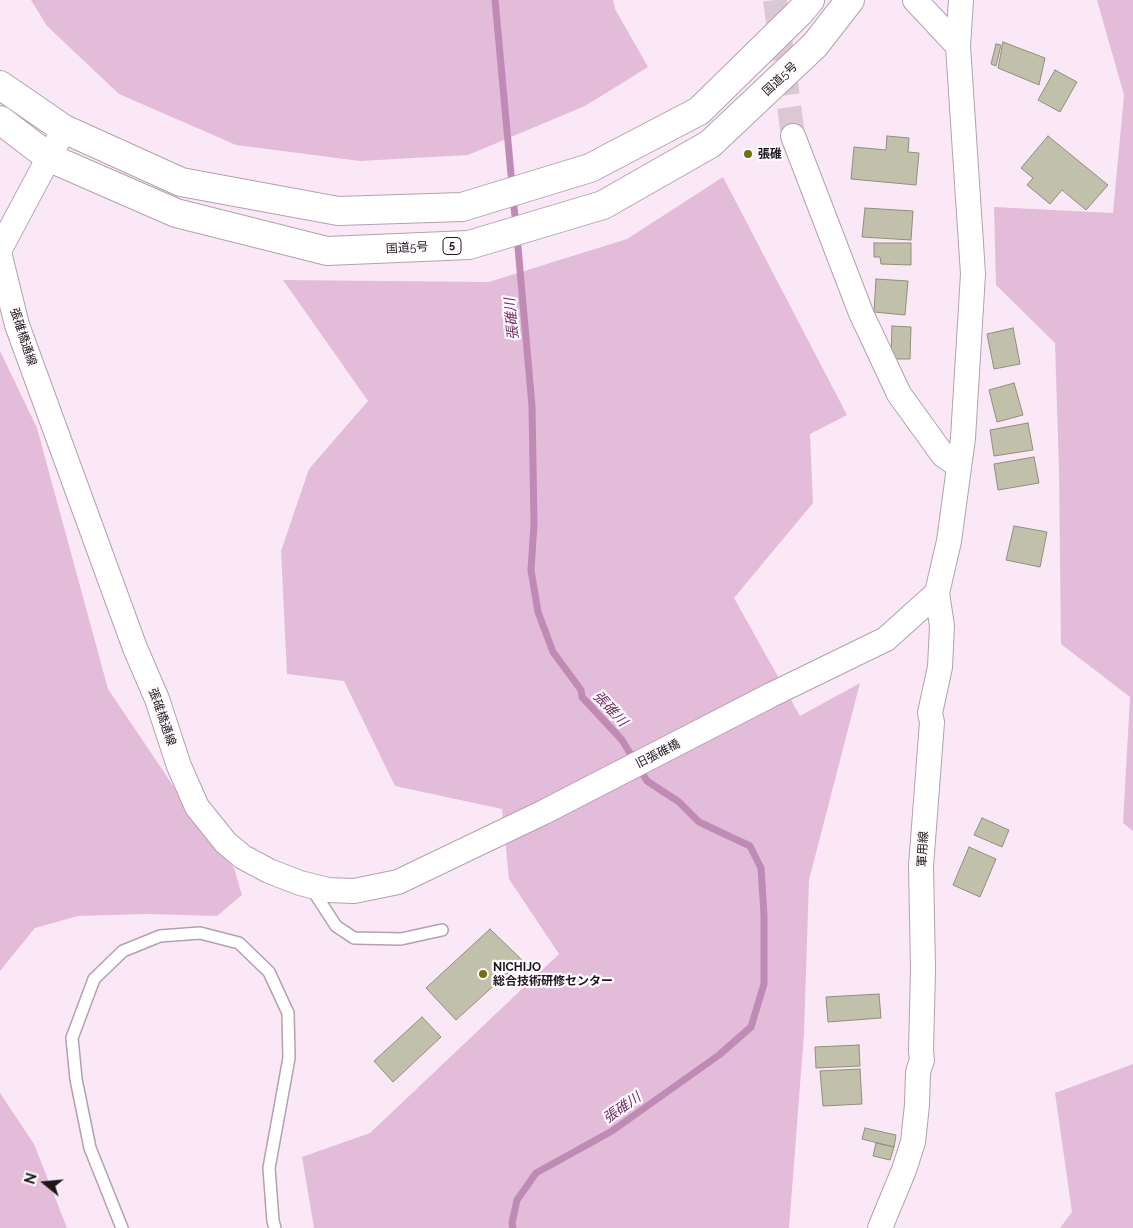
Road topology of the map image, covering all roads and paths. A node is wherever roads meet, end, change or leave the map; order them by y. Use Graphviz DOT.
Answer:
graph roads {
  1 [pos="810,0"];
  2 [pos="850,0"];
  3 [pos="915,0"];
  4 [pos="961,0"];
  5 [pos="958,46"];
  6 [pos="0,85"];
  7 [pos="0,120"];
  8 [pos="64,129"];
  9 [pos="793,136"];
  10 [pos="50,158"];
  11 [pos="0,249"];
  12 [pos="0,256"];
  13 [pos="959,466"];
  14 [pos="937,593"];
  15 [pos="544,812"];
  16 [pos="309,885"];
  17 [pos="442,930"];
  18 [pos="122,1228"];
  19 [pos="275,1228"];
  20 [pos="880,1228"];
  1 -- 8 [label="highway"];
  2 -- 10 [label="highway, 国道5号 / 5"];
  3 -- 5 [label="street"];
  4 -- 5 [label="street"];
  5 -- 13 [label="street"];
  6 -- 8 [label="highway"];
  7 -- 10 [label="highway, 国道5号 / 5"];
  8 -- 10 [label="street"];
  9 -- 13 [label="street"];
  10 -- 11 [label="street"];
  12 -- 16 [label="street, 張碓橋通線"];
  13 -- 14 [label="street"];
  14 -- 15 [label="street, 旧張碓橋"];
  14 -- 20 [label="street, 軍用線"];
  15 -- 16 [label="street, 張碓橋通線"];
  16 -- 17 [label="lane"];
  18 -- 19 [label="lane"];
}
